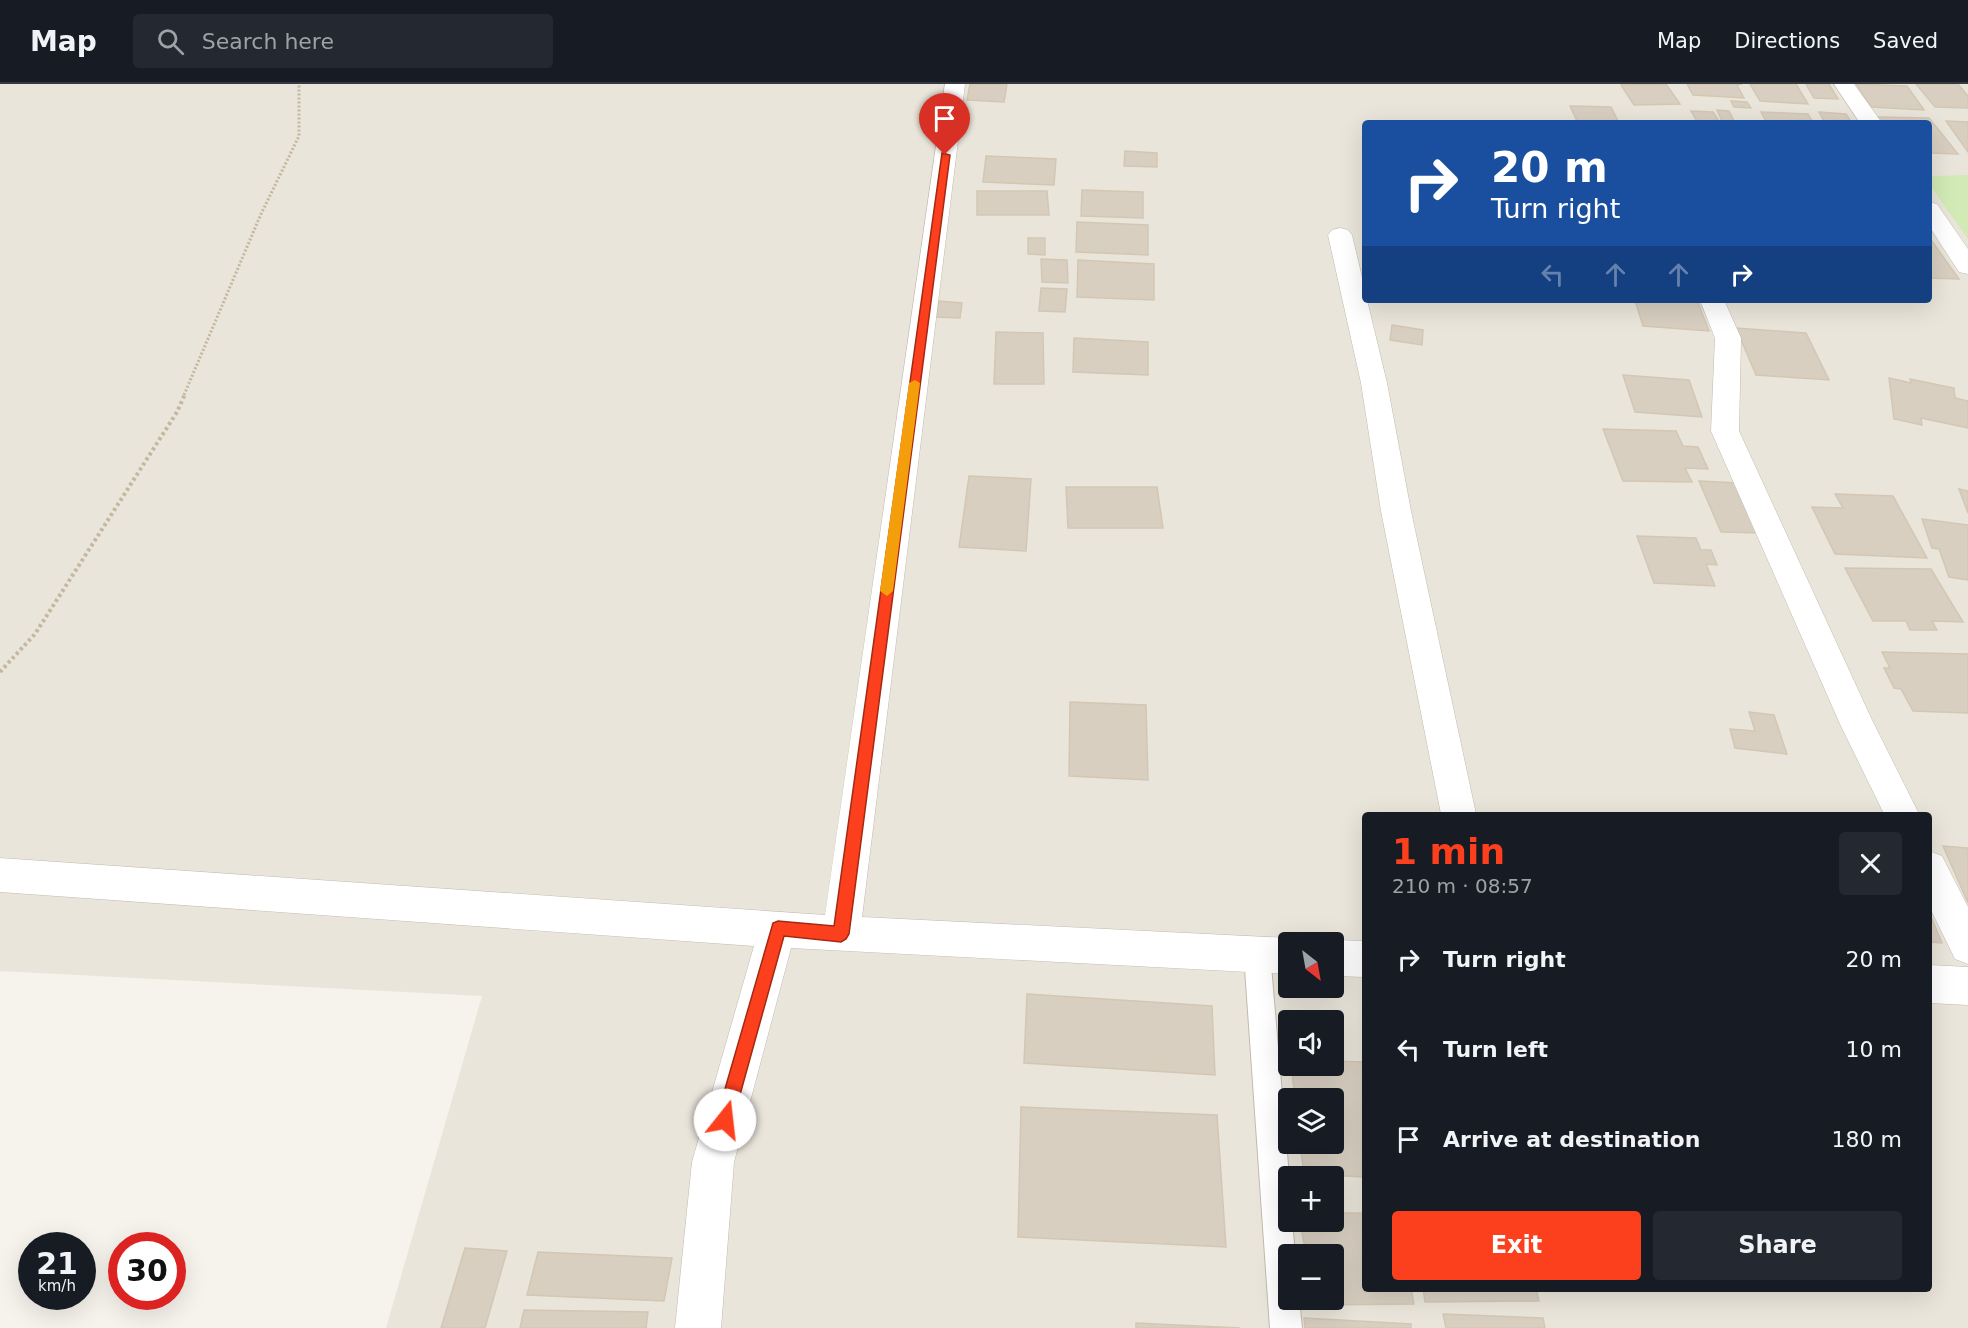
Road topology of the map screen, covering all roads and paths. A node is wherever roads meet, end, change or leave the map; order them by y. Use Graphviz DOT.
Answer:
graph roads {
  1 [pos="299,84"];
  2 [pos="955,84"];
  3 [pos="1844,84"];
  4 [pos="1869,120"];
  5 [pos="1932,213"];
  6 [pos="1340,235"];
  7 [pos="1968,267"];
  8 [pos="1713,303"];
  9 [pos="0,672"];
  10 [pos="1459,812"];
  11 [pos="1901,812"];
  12 [pos="1932,874"];
  13 [pos="0,875"];
  14 [pos="778,928"];
  15 [pos="841,934"];
  16 [pos="1968,946"];
  17 [pos="1273,955"];
  18 [pos="1344,958"];
  19 [pos="1362,959"];
  20 [pos="1932,984"];
  21 [pos="1968,986"];
  22 [pos="698,1328"];
  23 [pos="1286,1328"];
  1 -- 9 [label="path"];
  2 -- 15 [label="street"];
  3 -- 4 [label="street"];
  5 -- 7 [label="street"];
  6 -- 10 [label="street"];
  8 -- 11 [label="street"];
  12 -- 16 [label="street"];
  13 -- 14 [label="street"];
  14 -- 15 [label="street"];
  14 -- 22 [label="street"];
  15 -- 17 [label="street"];
  17 -- 23 [label="lane"];
  18 -- 19 [label="street"];
  20 -- 21 [label="street"];
}
